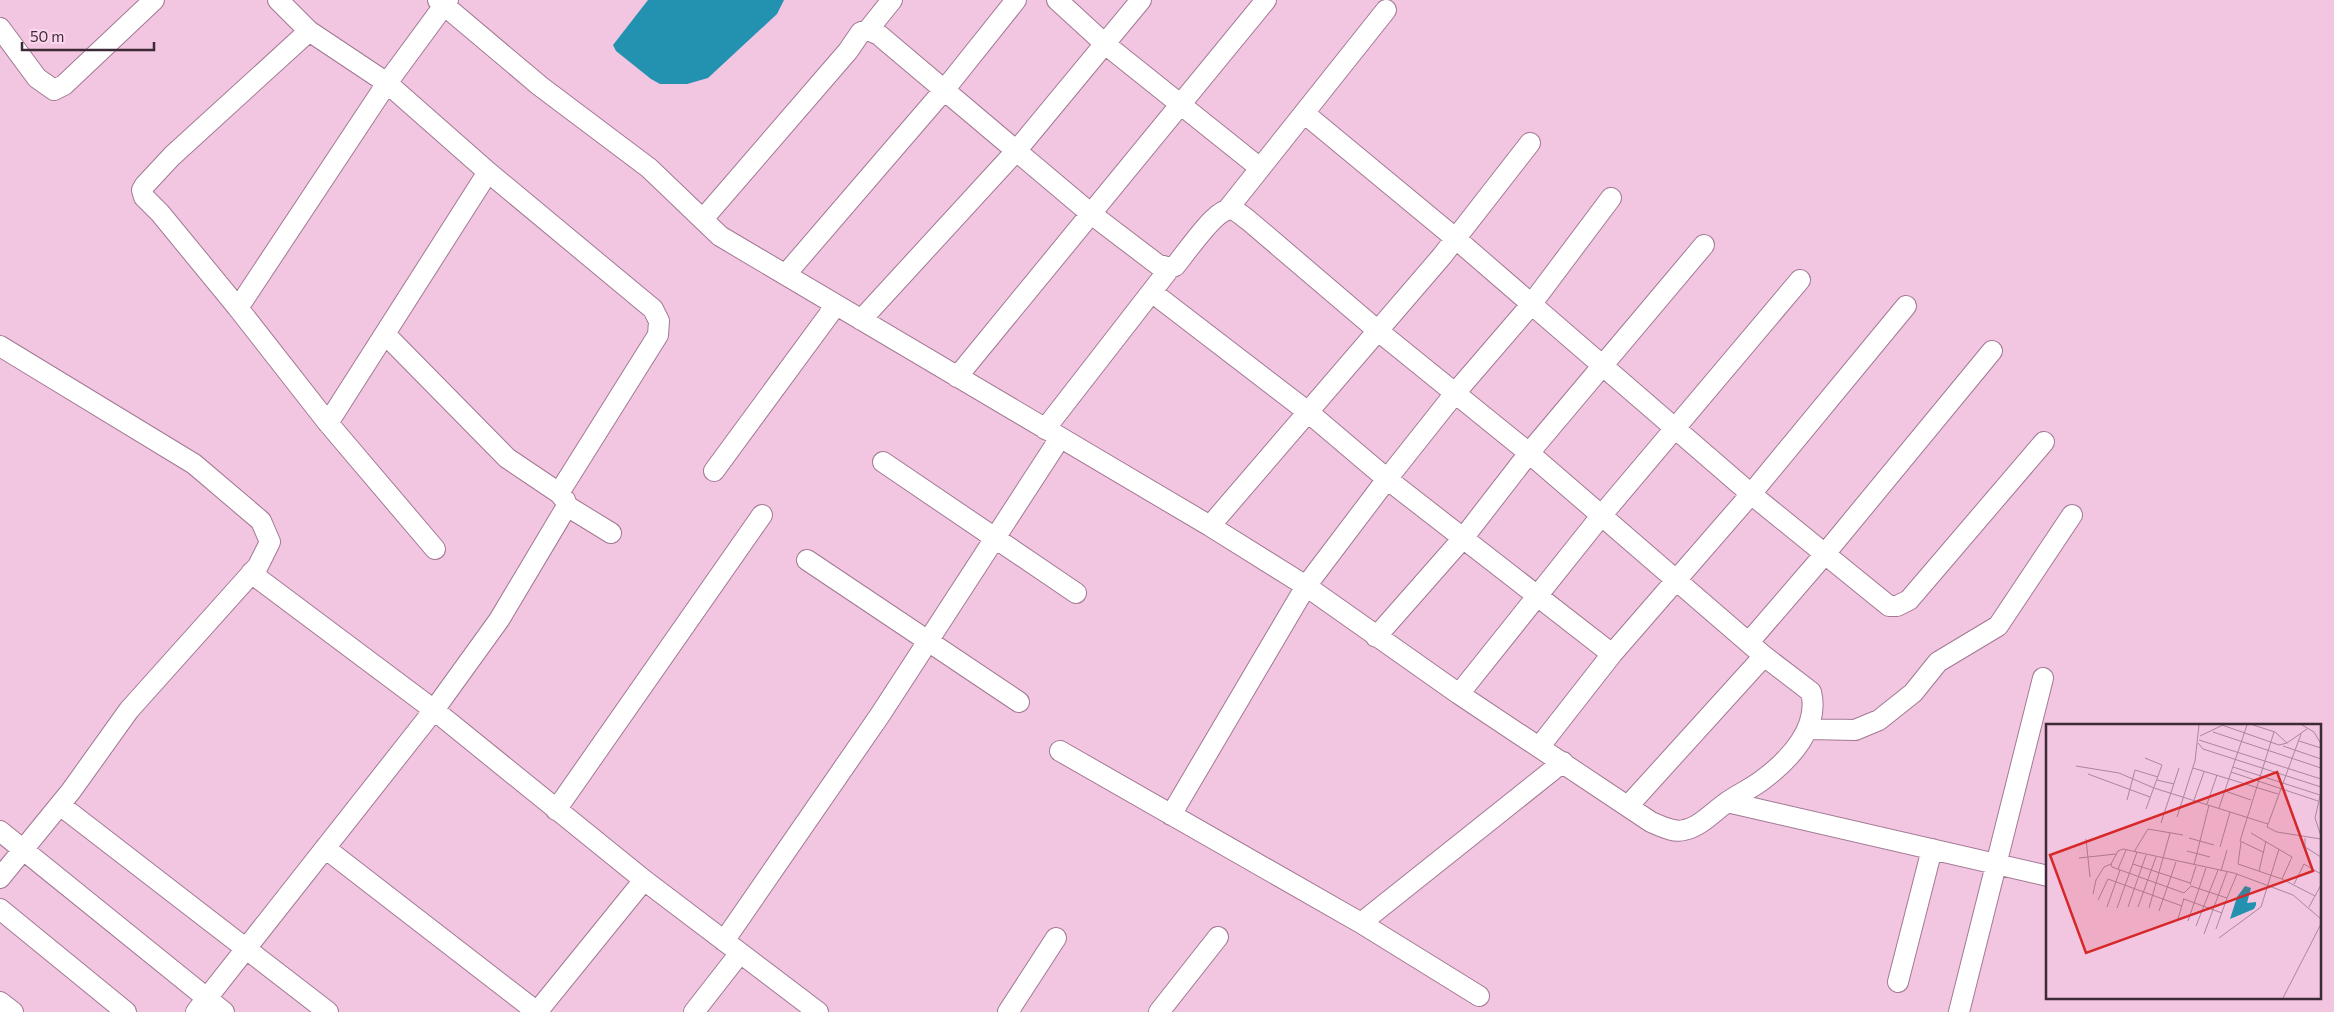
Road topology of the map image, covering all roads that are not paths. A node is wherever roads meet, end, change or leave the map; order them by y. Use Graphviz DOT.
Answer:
graph roads {
  1 [pos="154,0"];
  2 [pos="278,0"];
  3 [pos="892,0"];
  4 [pos="1016,0"];
  5 [pos="1057,0"];
  6 [pos="1142,0"];
  7 [pos="1266,0"];
  8 [pos="443,2"];
  9 [pos="1386,10"];
  10 [pos="0,28"];
  11 [pos="868,30"];
  12 [pos="309,31"];
  13 [pos="1105,44"];
  14 [pos="387,83"];
  15 [pos="945,89"];
  16 [pos="1181,104"];
  17 [pos="1304,113"];
  18 [pos="1530,143"];
  19 [pos="1017,150"];
  20 [pos="1260,168"];
  21 [pos="488,172"];
  22 [pos="1611,198"];
  23 [pos="1227,210"];
  24 [pos="1090,213"];
  25 [pos="703,219"];
  26 [pos="1454,238"];
  27 [pos="1704,245"];
  28 [pos="1170,268"];
  29 [pos="786,274"];
  30 [pos="1800,280"];
  31 [pos="1153,293"];
  32 [pos="836,305"];
  33 [pos="1530,306"];
  34 [pos="1906,306"];
  35 [pos="238,308"];
  36 [pos="861,320"];
  37 [pos="1377,330"];
  38 [pos="385,334"];
  39 [pos="0,346"];
  40 [pos="1992,351"];
  41 [pos="1602,367"];
  42 [pos="957,377"];
  43 [pos="1456,392"];
  44 [pos="1308,412"];
  45 [pos="328,423"];
  46 [pos="1676,430"];
  47 [pos="1052,434"];
  48 [pos="2044,442"];
  49 [pos="1529,453"];
  50 [pos="884,462"];
  51 [pos="714,472"];
  52 [pos="1387,479"];
  53 [pos="1751,494"];
  54 [pos="563,500"];
  55 [pos="762,515"];
  56 [pos="2072,515"];
  57 [pos="1601,516"];
  58 [pos="1210,526"];
  59 [pos="611,533"];
  60 [pos="1464,537"];
  61 [pos="995,539"];
  62 [pos="435,549"];
  63 [pos="1824,555"];
  64 [pos="807,560"];
  65 [pos="251,573"];
  66 [pos="1677,579"];
  67 [pos="1306,586"];
  68 [pos="1076,593"];
  69 [pos="1538,595"];
  70 [pos="1376,637"];
  71 [pos="928,640"];
  72 [pos="1749,642"];
  73 [pos="1612,654"];
  74 [pos="1764,656"];
  75 [pos="2043,678"];
  76 [pos="1459,694"];
  77 [pos="1019,702"];
  78 [pos="434,710"];
  79 [pos="1808,729"];
  80 [pos="1540,746"];
  81 [pos="1060,751"];
  82 [pos="1563,762"];
  83 [pos="1727,802"];
  84 [pos="60,805"];
  85 [pos="1628,806"];
  86 [pos="556,810"];
  87 [pos="1171,814"];
  88 [pos="0,831"];
  89 [pos="325,848"];
  90 [pos="1932,849"];
  91 [pos="25,850"];
  92 [pos="1996,864"];
  93 [pos="2046,876"];
  94 [pos="0,878"];
  95 [pos="644,880"];
  96 [pos="0,909"];
  97 [pos="1361,924"];
  98 [pos="1218,937"];
  99 [pos="1056,938"];
  100 [pos="724,941"];
  101 [pos="245,950"];
  102 [pos="740,953"];
  103 [pos="1898,982"];
  104 [pos="1478,996"];
  105 [pos="0,1002"];
  106 [pos="202,1005"];
  107 [pos="13,1012"];
  108 [pos="126,1012"];
  109 [pos="224,1012"];
  110 [pos="328,1012"];
  111 [pos="537,1012"];
  112 [pos="694,1012"];
  113 [pos="818,1012"];
  114 [pos="1008,1012"];
  115 [pos="1159,1012"];
  116 [pos="1959,1012"];
  1 -- 10 [label="street"];
  2 -- 12 [label="street"];
  3 -- 11 [label="street"];
  4 -- 15 [label="street"];
  5 -- 13 [label="street"];
  6 -- 13 [label="street"];
  7 -- 16 [label="street"];
  8 -- 14 [label="street"];
  8 -- 25 [label="street"];
  9 -- 17 [label="street"];
  11 -- 15 [label="street"];
  11 -- 25 [label="street"];
  12 -- 14 [label="street"];
  12 -- 35 [label="street"];
  13 -- 16 [label="street"];
  13 -- 19 [label="street"];
  14 -- 21 [label="street"];
  14 -- 35 [label="street"];
  15 -- 19 [label="street"];
  15 -- 29 [label="street"];
  16 -- 20 [label="street"];
  16 -- 24 [label="street"];
  17 -- 20 [label="street"];
  17 -- 26 [label="street"];
  18 -- 26 [label="street"];
  19 -- 24 [label="street"];
  19 -- 36 [label="street"];
  20 -- 23 [label="street"];
  21 -- 38 [label="street"];
  21 -- 54 [label="street"];
  22 -- 33 [label="street"];
  23 -- 28 [label="street"];
  23 -- 37 [label="street"];
  24 -- 28 [label="street"];
  24 -- 42 [label="street"];
  25 -- 29 [label="street"];
  26 -- 33 [label="street"];
  26 -- 37 [label="street"];
  27 -- 41 [label="street"];
  28 -- 31 [label="street"];
  29 -- 32 [label="street"];
  30 -- 46 [label="street"];
  31 -- 44 [label="street"];
  31 -- 47 [label="street"];
  32 -- 36 [label="street"];
  32 -- 51 [label="street"];
  33 -- 41 [label="street"];
  33 -- 43 [label="street"];
  34 -- 53 [label="street"];
  35 -- 45 [label="street"];
  36 -- 42 [label="street"];
  37 -- 43 [label="street"];
  37 -- 44 [label="street"];
  38 -- 45 [label="street"];
  38 -- 54 [label="street"];
  39 -- 65 [label="street"];
  40 -- 63 [label="street"];
  41 -- 46 [label="street"];
  41 -- 49 [label="street"];
  42 -- 47 [label="street"];
  43 -- 49 [label="street"];
  43 -- 52 [label="street"];
  44 -- 52 [label="street"];
  44 -- 58 [label="street"];
  45 -- 62 [label="street"];
  46 -- 53 [label="street"];
  46 -- 57 [label="street"];
  47 -- 58 [label="street"];
  47 -- 61 [label="street"];
  48 -- 63 [label="street"];
  49 -- 57 [label="street"];
  49 -- 60 [label="street"];
  50 -- 61 [label="street"];
  52 -- 60 [label="street"];
  52 -- 67 [label="street"];
  53 -- 63 [label="street"];
  53 -- 66 [label="street"];
  54 -- 59 [label="street"];
  54 -- 78 [label="street"];
  55 -- 86 [label="street"];
  56 -- 79 [label="street"];
  57 -- 66 [label="street"];
  57 -- 69 [label="street"];
  58 -- 67 [label="street"];
  60 -- 69 [label="street"];
  60 -- 70 [label="street"];
  61 -- 68 [label="street"];
  61 -- 71 [label="street"];
  63 -- 72 [label="street"];
  64 -- 71 [label="street"];
  65 -- 78 [label="street"];
  65 -- 84 [label="street"];
  66 -- 72 [label="street"];
  66 -- 73 [label="street"];
  67 -- 70 [label="street"];
  67 -- 87 [label="street"];
  69 -- 73 [label="street"];
  69 -- 76 [label="street"];
  70 -- 76 [label="street"];
  71 -- 77 [label="street"];
  71 -- 100 [label="street"];
  72 -- 74 [label="street"];
  73 -- 80 [label="street"];
  74 -- 79 [label="street"];
  74 -- 85 [label="street"];
  75 -- 92 [label="street"];
  76 -- 80 [label="street"];
  78 -- 86 [label="street"];
  78 -- 89 [label="street"];
  79 -- 83 [label="street"];
  80 -- 82 [label="street"];
  81 -- 87 [label="street"];
  82 -- 85 [label="street"];
  82 -- 97 [label="street"];
  83 -- 85 [label="street"];
  83 -- 90 [label="street"];
  84 -- 91 [label="street"];
  84 -- 101 [label="street"];
  86 -- 95 [label="street"];
  87 -- 97 [label="street"];
  88 -- 91 [label="street"];
  89 -- 101 [label="street"];
  89 -- 111 [label="street"];
  90 -- 92 [label="street"];
  90 -- 103 [label="street"];
  91 -- 94 [label="street"];
  91 -- 106 [label="street"];
  92 -- 93 [label="street"];
  92 -- 116 [label="street"];
  95 -- 100 [label="street"];
  95 -- 111 [label="street"];
  96 -- 108 [label="street"];
  97 -- 104 [label="street"];
  98 -- 115 [label="street"];
  99 -- 114 [label="street"];
  100 -- 102 [label="street"];
  101 -- 106 [label="street"];
  101 -- 110 [label="street"];
  102 -- 112 [label="street"];
  102 -- 113 [label="street"];
  105 -- 107 [label="street"];
  106 -- 109 [label="street"];
}
